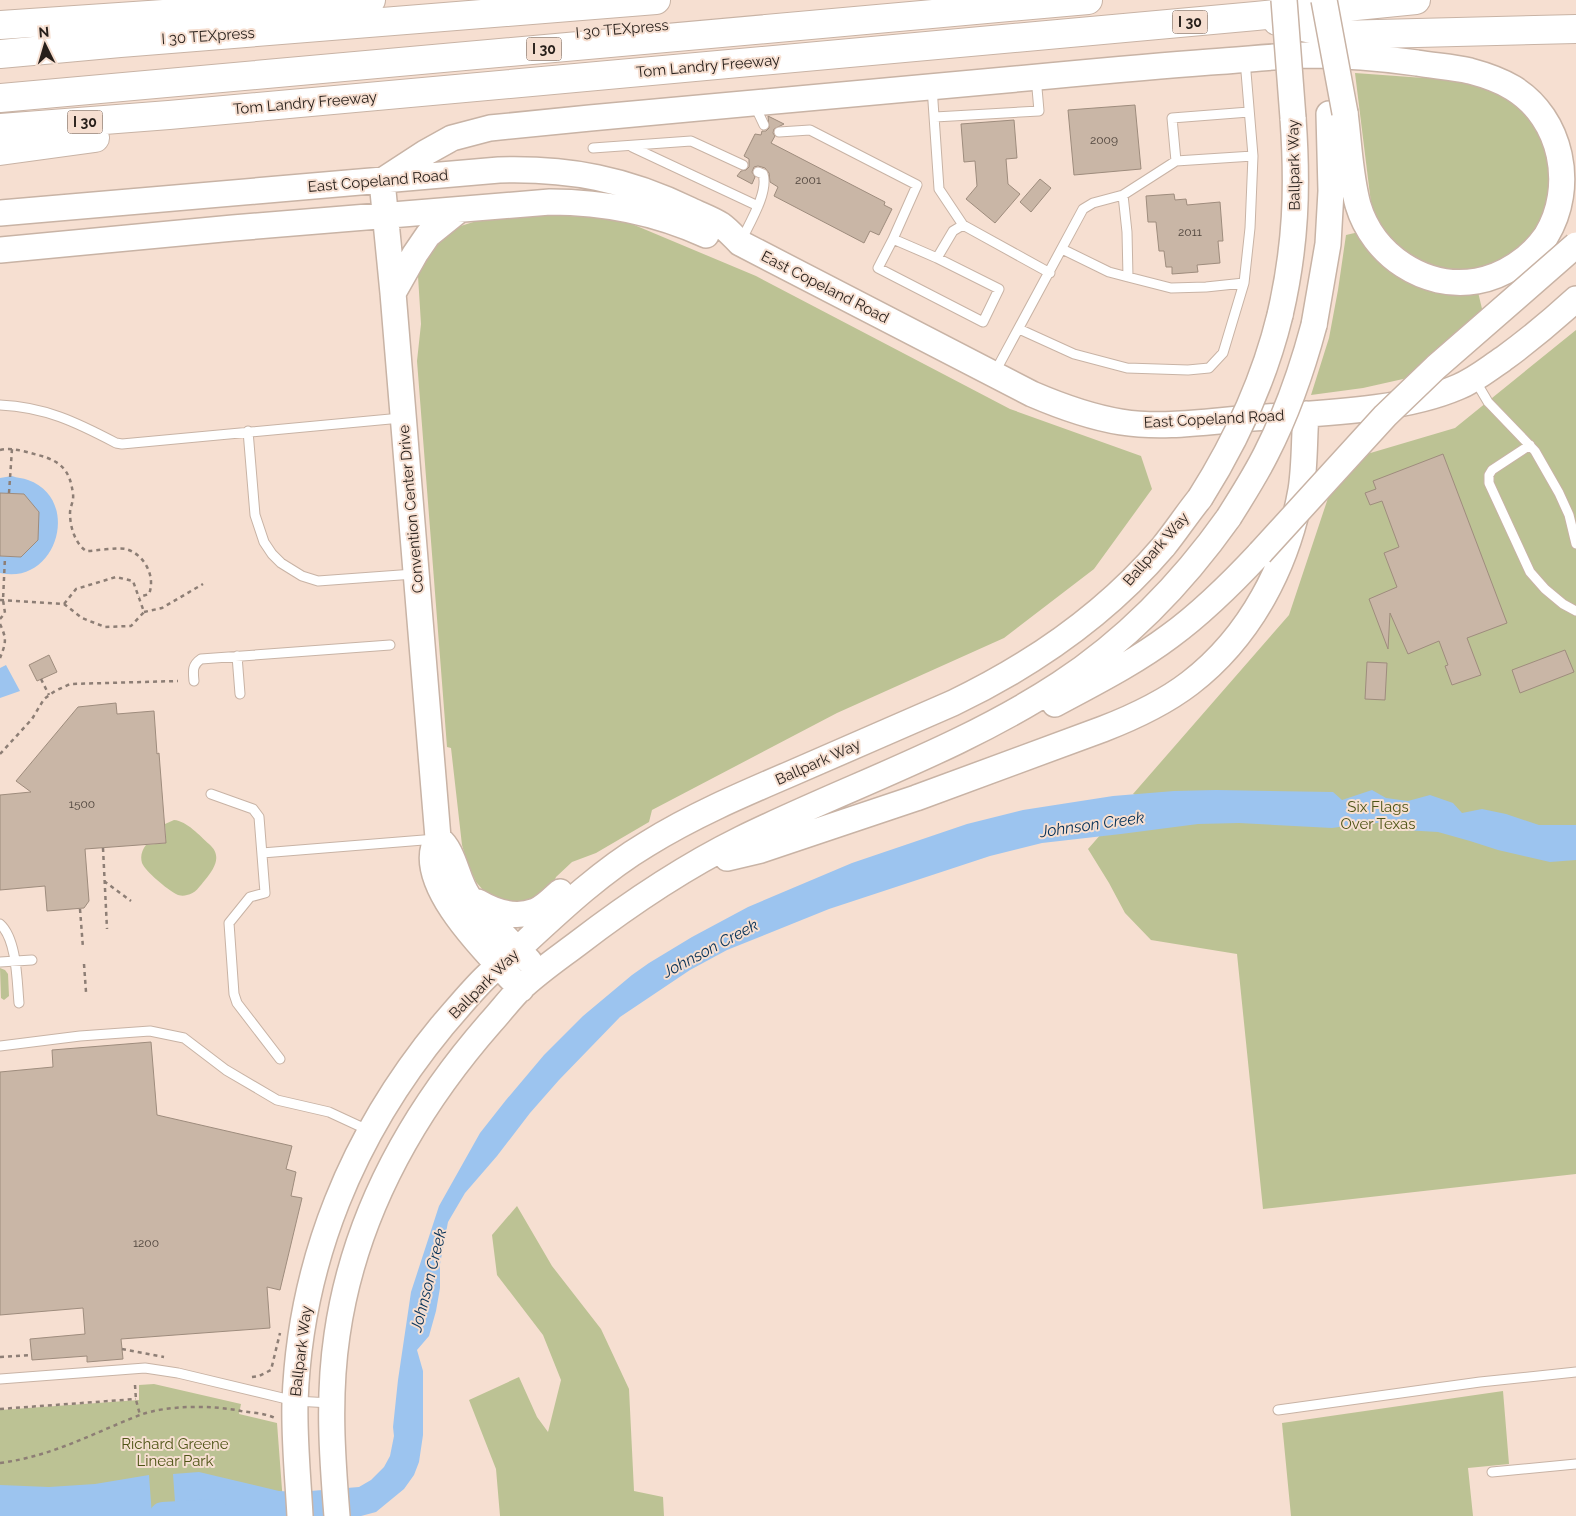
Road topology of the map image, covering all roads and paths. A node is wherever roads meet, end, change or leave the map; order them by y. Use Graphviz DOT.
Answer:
graph roads {
  1 [pos="371,0"];
  2 [pos="656,0"];
  3 [pos="964,0"];
  4 [pos="1088,0"];
  5 [pos="1284,0"];
  6 [pos="1319,0"];
  7 [pos="1324,0"];
  8 [pos="1416,0"];
  9 [pos="1256,16"];
  10 [pos="0,25"];
  11 [pos="1576,29"];
  12 [pos="0,54"];
  13 [pos="1245,60"];
  14 [pos="1036,77"];
  15 [pos="0,79"];
  16 [pos="932,86"];
  17 [pos="0,98"];
  18 [pos="753,101"];
  19 [pos="1249,112"];
  20 [pos="1337,114"];
  21 [pos="169,116"];
  22 [pos="935,117"];
  23 [pos="764,125"];
  24 [pos="0,128"];
  25 [pos="779,132"];
  26 [pos="629,146"];
  27 [pos="593,148"];
  28 [pos="0,150"];
  29 [pos="1253,156"];
  30 [pos="1176,161"];
  31 [pos="743,165"];
  32 [pos="758,172"];
  33 [pos="382,181"];
  34 [pos="1123,195"];
  35 [pos="758,206"];
  36 [pos="459,210"];
  37 [pos="0,213"];
  38 [pos="386,215"];
  39 [pos="963,225"];
  40 [pos="893,238"];
  41 [pos="740,243"];
  42 [pos="1576,245"];
  43 [pos="1062,249"];
  44 [pos="0,250"];
  45 [pos="937,258"];
  46 [pos="1050,272"];
  47 [pos="1128,277"];
  48 [pos="1244,283"];
  49 [pos="393,293"];
  50 [pos="1576,299"];
  51 [pos="1019,329"];
  52 [pos="994,374"];
  53 [pos="1474,380"];
  54 [pos="0,405"];
  55 [pos="1306,414"];
  56 [pos="403,418"];
  57 [pos="248,431"];
  58 [pos="1530,445"];
  59 [pos="12,449"];
  60 [pos="0,450"];
  61 [pos="9,493"];
  62 [pos="1576,544"];
  63 [pos="6,556"];
  64 [pos="416,574"];
  65 [pos="203,584"];
  66 [pos="138,597"];
  67 [pos="2,600"];
  68 [pos="64,604"];
  69 [pos="1576,611"];
  70 [pos="144,612"];
  71 [pos="0,619"];
  72 [pos="0,624"];
  73 [pos="390,645"];
  74 [pos="237,656"];
  75 [pos="0,658"];
  76 [pos="42,679"];
  77 [pos="178,681"];
  78 [pos="194,681"];
  79 [pos="240,694"];
  80 [pos="49,695"];
  81 [pos="0,754"];
  82 [pos="889,773"];
  83 [pos="210,794"];
  84 [pos="438,838"];
  85 [pos="103,848"];
  86 [pos="262,854"];
  87 [pos="690,866"];
  88 [pos="601,877"];
  89 [pos="104,880"];
  90 [pos="469,897"];
  91 [pos="131,901"];
  92 [pos="80,909"];
  93 [pos="0,924"];
  94 [pos="107,929"];
  95 [pos="83,948"];
  96 [pos="518,950"];
  97 [pos="32,960"];
  98 [pos="15,961"];
  99 [pos="0,962"];
  100 [pos="84,964"];
  101 [pos="499,966"];
  102 [pos="540,972"];
  103 [pos="521,989"];
  104 [pos="86,992"];
  105 [pos="19,1003"];
  106 [pos="0,1046"];
  107 [pos="280,1059"];
  108 [pos="370,1131"];
  109 [pos="400,1148"];
  110 [pos="280,1332"];
  111 [pos="122,1348"];
  112 [pos="132,1350"];
  113 [pos="132,1354"];
  114 [pos="32,1355"];
  115 [pos="0,1357"];
  116 [pos="170,1358"];
  117 [pos="1576,1372"];
  118 [pos="247,1376"];
  119 [pos="0,1378"];
  120 [pos="134,1385"];
  121 [pos="136,1399"];
  122 [pos="295,1401"];
  123 [pos="331,1403"];
  124 [pos="0,1409"];
  125 [pos="1278,1410"];
  126 [pos="140,1415"];
  127 [pos="279,1423"];
  128 [pos="0,1463"];
  129 [pos="1576,1464"];
  130 [pos="1492,1472"];
  131 [pos="300,1516"];
  132 [pos="336,1516"];
  1 -- 10 [label="highway"];
  2 -- 12 [label="highway, I 30 TEXpress"];
  3 -- 15 [label="highway, I 30 TEXpress"];
  4 -- 17 [label="highway, I 30"];
  5 -- 88 [label="main road, Ballpark Way, bridge"];
  6 -- 20 [label="main road, Ballpark Way"];
  7 -- 20 [label="main road, bridge"];
  8 -- 9 [label="highway, Tom Landry Freeway / I 30"];
  9 -- 11 [label="highway"];
  9 -- 21 [label="highway, Tom Landry Freeway / I 30"];
  13 -- 14 [label="main road"];
  13 -- 19 [label="lane"];
  13 -- 20 [label="main road"];
  14 -- 16 [label="main road"];
  14 -- 22 [label="lane"];
  16 -- 18 [label="main road"];
  16 -- 22 [label="lane"];
  18 -- 23 [label="lane"];
  18 -- 33 [label="main road"];
  19 -- 29 [label="lane"];
  19 -- 30 [label="lane"];
  20 -- 82 [label="main road, Ballpark Way, bridge"];
  21 -- 24 [label="highway, Tom Landry Freeway / I 30"];
  21 -- 28 [label="highway"];
  22 -- 39 [label="lane"];
  25 -- 40 [label="lane"];
  26 -- 27 [label="lane"];
  26 -- 31 [label="lane"];
  26 -- 35 [label="lane"];
  29 -- 30 [label="lane"];
  29 -- 48 [label="lane"];
  30 -- 34 [label="lane"];
  32 -- 35 [label="lane"];
  33 -- 37 [label="main road, East Copeland Road"];
  33 -- 38 [label="main road, Convention Center Drive"];
  33 -- 41 [label="main road, East Copeland Road"];
  34 -- 43 [label="lane"];
  34 -- 47 [label="lane"];
  35 -- 41 [label="lane"];
  36 -- 38 [label="main road, East Copeland Road"];
  36 -- 41 [label="main road, East Copeland Road"];
  36 -- 49 [label="main road"];
  38 -- 44 [label="main road, East Copeland Road"];
  38 -- 49 [label="main road, Convention Center Drive"];
  39 -- 45 [label="lane"];
  39 -- 46 [label="lane"];
  40 -- 45 [label="lane"];
  40 -- 45 [label="lane"];
  41 -- 52 [label="main road, East Copeland Road"];
  42 -- 82 [label="main road, bridge"];
  43 -- 46 [label="lane"];
  43 -- 47 [label="lane"];
  46 -- 51 [label="lane"];
  47 -- 48 [label="lane"];
  48 -- 51 [label="lane"];
  49 -- 56 [label="main road, Convention Center Drive"];
  50 -- 53 [label="main road, East Copeland Road"];
  51 -- 52 [label="lane"];
  52 -- 55 [label="main road, East Copeland Road"];
  53 -- 55 [label="main road, East Copeland Road"];
  53 -- 58 [label="lane"];
  54 -- 57 [label="lane"];
  55 -- 87 [label="main road"];
  56 -- 57 [label="lane"];
  56 -- 64 [label="main road, Convention Center Drive"];
  57 -- 64 [label="lane"];
  58 -- 62 [label="lane"];
  58 -- 69 [label="lane"];
  59 -- 60 [label="path"];
  59 -- 61 [label="path"];
  59 -- 66 [label="path"];
  63 -- 67 [label="path"];
  64 -- 84 [label="main road, Convention Center Drive"];
  65 -- 70 [label="path"];
  66 -- 68 [label="path"];
  66 -- 70 [label="path"];
  67 -- 68 [label="path"];
  67 -- 71 [label="path"];
  68 -- 70 [label="path"];
  72 -- 75 [label="path"];
  73 -- 74 [label="lane"];
  74 -- 78 [label="lane"];
  74 -- 79 [label="lane"];
  76 -- 80 [label="path"];
  77 -- 80 [label="path"];
  80 -- 81 [label="path"];
  82 -- 87 [label="main road, Ballpark Way"];
  83 -- 86 [label="lane"];
  84 -- 86 [label="lane"];
  84 -- 90 [label="main road, Convention Center Drive"];
  84 -- 101 [label="main road, Convention Center Drive"];
  85 -- 89 [label="path"];
  86 -- 107 [label="lane"];
  87 -- 102 [label="main road, Ballpark Way"];
  88 -- 90 [label="main road"];
  88 -- 96 [label="main road, Ballpark Way"];
  89 -- 91 [label="path"];
  89 -- 94 [label="path"];
  90 -- 96 [label="main road, Convention Center Drive"];
  92 -- 95 [label="path"];
  93 -- 98 [label="lane"];
  96 -- 101 [label="main road, Ballpark Way"];
  96 -- 102 [label="main road, Convention Center Drive"];
  97 -- 98 [label="lane"];
  98 -- 99 [label="lane"];
  98 -- 105 [label="lane"];
  100 -- 104 [label="path"];
  101 -- 103 [label="main road, Convention Center Drive"];
  101 -- 108 [label="main road, Ballpark Way"];
  102 -- 103 [label="main road, Ballpark Way"];
  103 -- 109 [label="main road, Ballpark Way"];
  106 -- 108 [label="lane"];
  108 -- 109 [label="main road"];
  108 -- 122 [label="main road, Ballpark Way"];
  109 -- 123 [label="main road, Ballpark Way"];
  110 -- 118 [label="path"];
  111 -- 112 [label="path"];
  112 -- 113 [label="path"];
  112 -- 116 [label="path"];
  114 -- 115 [label="path"];
  117 -- 125 [label="lane"];
  119 -- 122 [label="lane"];
  120 -- 121 [label="path"];
  121 -- 124 [label="path"];
  121 -- 126 [label="path"];
  122 -- 123 [label="lane"];
  122 -- 131 [label="main road, Ballpark Way"];
  123 -- 132 [label="main road, Ballpark Way"];
  126 -- 127 [label="path"];
  126 -- 128 [label="path"];
  129 -- 130 [label="lane"];
}
